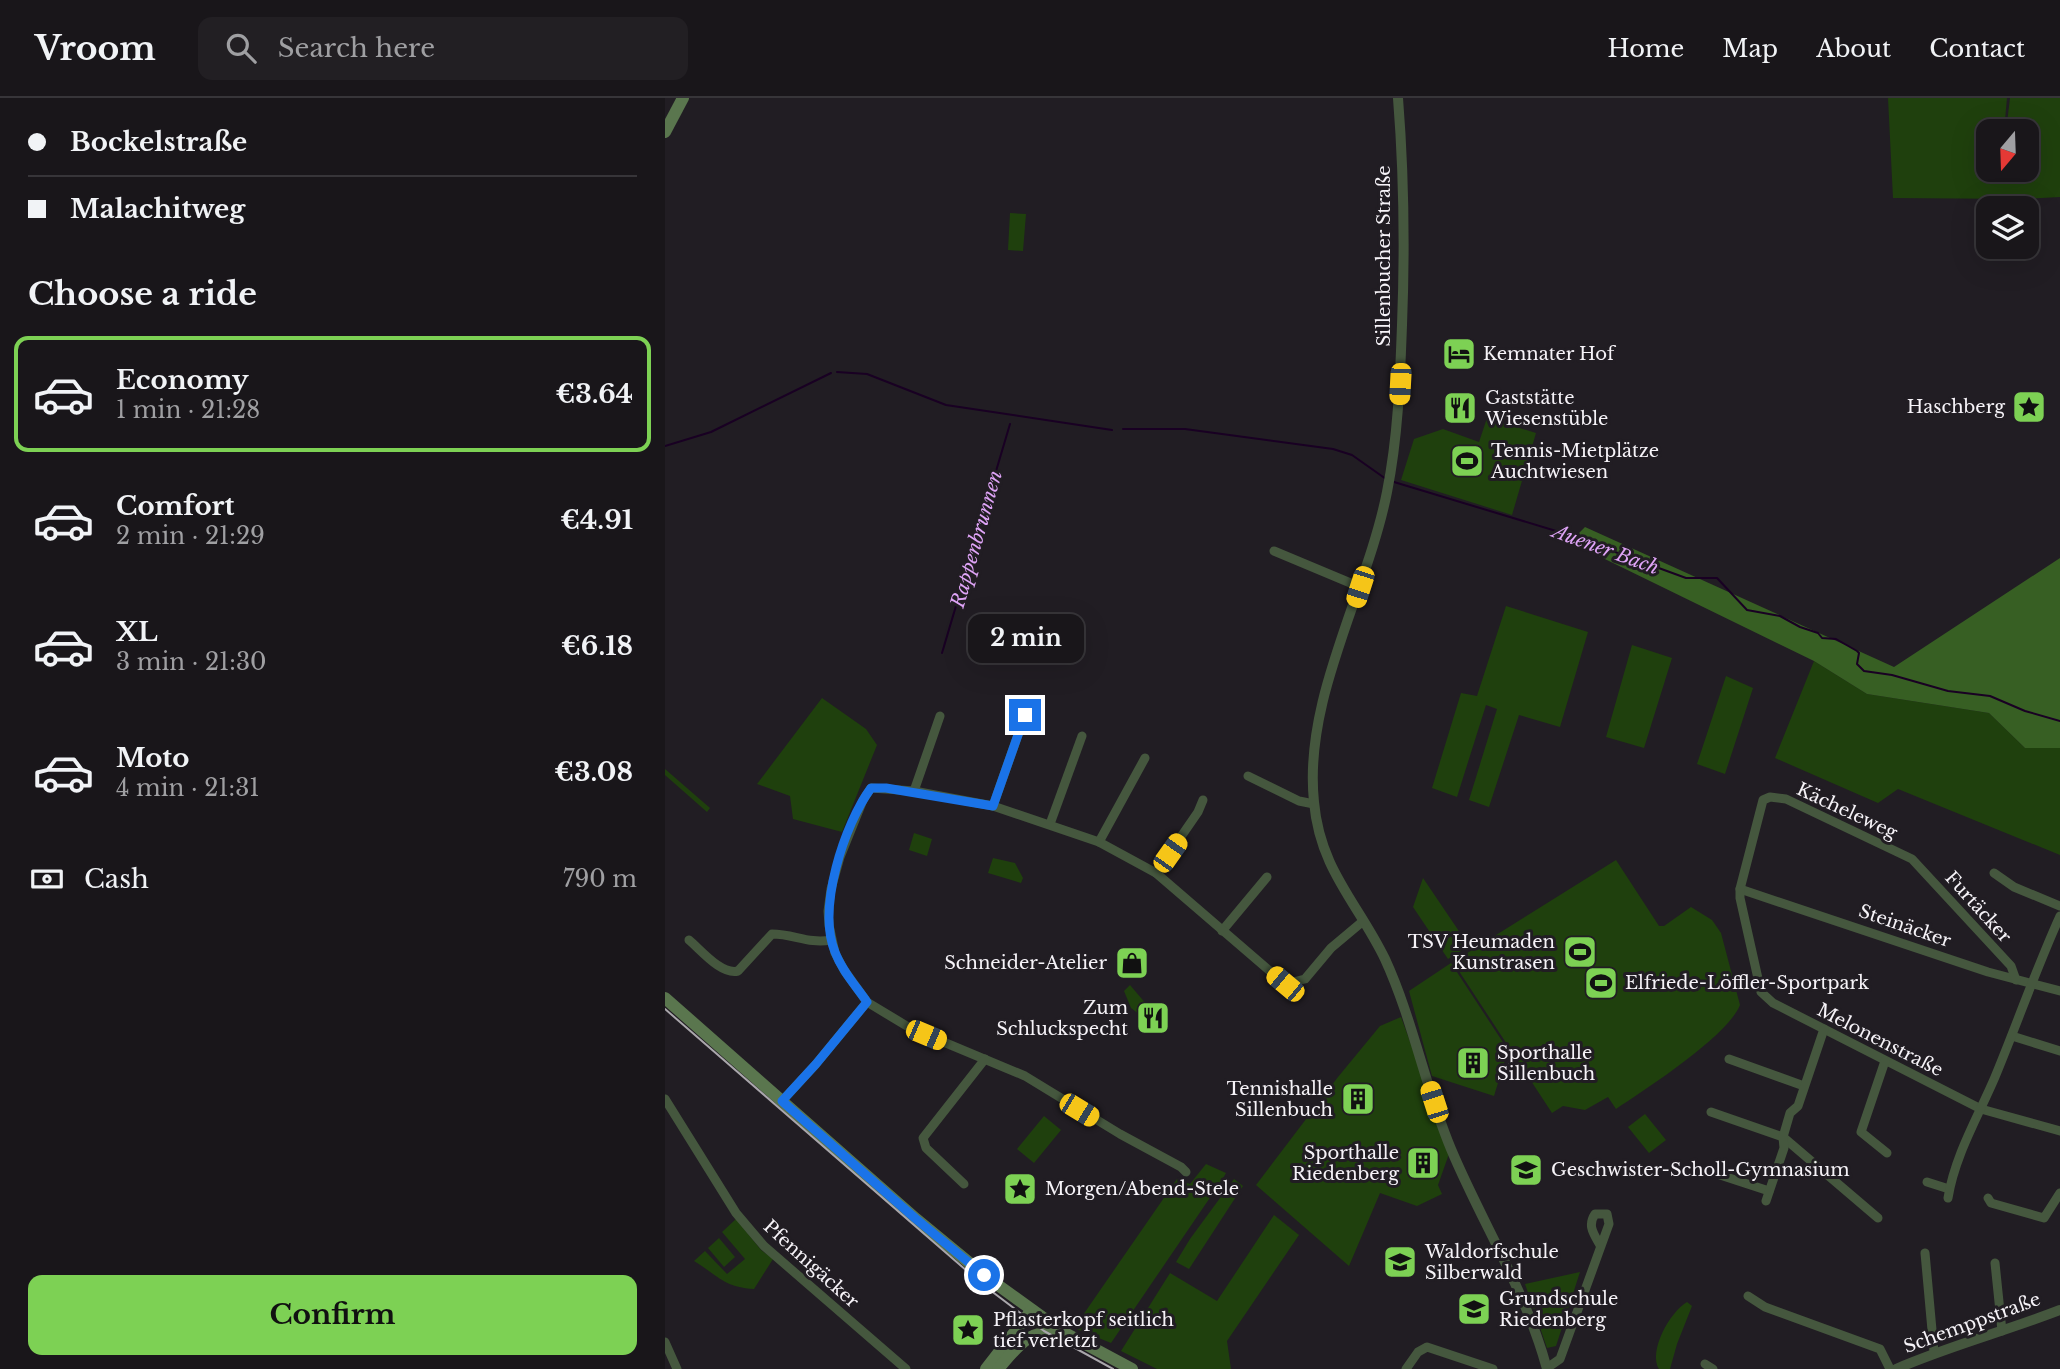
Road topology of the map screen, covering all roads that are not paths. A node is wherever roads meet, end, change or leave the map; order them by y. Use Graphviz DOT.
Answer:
graph roads {
  1 [pos="683,98"];
  2 [pos="1398,98"];
  3 [pos="665,132"];
  4 [pos="1274,551"];
  5 [pos="1360,587"];
  6 [pos="1025,715"];
  7 [pos="940,716"];
  8 [pos="1082,736"];
  9 [pos="1145,758"];
  10 [pos="1248,776"];
  11 [pos="914,791"];
  12 [pos="1766,798"];
  13 [pos="1203,800"];
  14 [pos="1314,804"];
  15 [pos="993,806"];
  16 [pos="1050,824"];
  17 [pos="1099,842"];
  18 [pos="1912,859"];
  19 [pos="1156,873"];
  20 [pos="1994,873"];
  21 [pos="1267,877"];
  22 [pos="1740,889"];
  23 [pos="2060,906"];
  24 [pos="2060,916"];
  25 [pos="1362,922"];
  26 [pos="1222,932"];
  27 [pos="689,940"];
  28 [pos="831,940"];
  29 [pos="2016,980"];
  30 [pos="2030,984"];
  31 [pos="2060,991"];
  32 [pos="665,998"];
  33 [pos="867,1002"];
  34 [pos="1824,1030"];
  35 [pos="2012,1036"];
  36 [pos="2060,1051"];
  37 [pos="985,1059"];
  38 [pos="1730,1059"];
  39 [pos="1885,1061"];
  40 [pos="1804,1086"];
  41 [pos="665,1099"];
  42 [pos="782,1101"];
  43 [pos="1981,1109"];
  44 [pos="1711,1112"];
  45 [pos="2060,1131"];
  46 [pos="1783,1136"];
  47 [pos="1887,1153"];
  48 [pos="1186,1172"];
  49 [pos="1714,1173"];
  50 [pos="1927,1182"];
  51 [pos="964,1184"];
  52 [pos="2060,1193"];
  53 [pos="1988,1198"];
  54 [pos="1878,1218"];
  55 [pos="1600,1245"];
  56 [pos="1925,1253"];
  57 [pos="1995,1263"];
  58 [pos="1748,1296"];
  59 [pos="2060,1310"];
  60 [pos="1034,1313"];
  61 [pos="2002,1331"];
  62 [pos="1063,1332"];
  63 [pos="1022,1341"];
  64 [pos="665,1342"];
  65 [pos="1934,1352"];
  66 [pos="994,1368"];
  67 [pos="1547,1368"];
  68 [pos="677,1369"];
  69 [pos="906,1369"];
  70 [pos="1132,1369"];
  71 [pos="1406,1369"];
  72 [pos="1493,1369"];
  73 [pos="1890,1369"];
  74 [pos="1896,1369"];
  1 -- 3 [label="main road"];
  2 -- 5 [label="street, Sillenbucher Straße"];
  4 -- 5 [label="street"];
  5 -- 14 [label="street, Sillenbucher Straße"];
  6 -- 15 [label="street"];
  7 -- 11 [label="street"];
  8 -- 16 [label="street"];
  9 -- 17 [label="street"];
  10 -- 14 [label="street"];
  11 -- 15 [label="street"];
  11 -- 28 [label="street"];
  12 -- 18 [label="street, Kächeleweg"];
  12 -- 22 [label="street, Melonenstraße"];
  13 -- 19 [label="street"];
  14 -- 25 [label="street, Sillenbucher Straße"];
  15 -- 16 [label="street"];
  16 -- 17 [label="street"];
  17 -- 19 [label="street"];
  18 -- 29 [label="street, Furtäcker"];
  19 -- 26 [label="street"];
  20 -- 23 [label="street"];
  21 -- 26 [label="street"];
  22 -- 29 [label="street, Steinäcker"];
  22 -- 34 [label="street, Melonenstraße"];
  24 -- 30 [label="street"];
  25 -- 26 [label="street"];
  25 -- 67 [label="street, Sillenbucher Straße"];
  27 -- 28 [label="street"];
  28 -- 33 [label="street"];
  29 -- 30 [label="street, Steinäcker"];
  30 -- 31 [label="street, Steinäcker"];
  30 -- 35 [label="street"];
  32 -- 42 [label="main road"];
  33 -- 37 [label="street"];
  33 -- 42 [label="street"];
  34 -- 39 [label="street, Melonenstraße"];
  34 -- 40 [label="street"];
  35 -- 36 [label="street"];
  35 -- 43 [label="street"];
  37 -- 48 [label="street"];
  37 -- 51 [label="street"];
  38 -- 40 [label="street"];
  39 -- 43 [label="street, Melonenstraße"];
  39 -- 47 [label="street"];
  40 -- 46 [label="street"];
  41 -- 69 [label="street, Pfennigäcker"];
  42 -- 60 [label="main road"];
  43 -- 45 [label="street, Melonenstraße"];
  43 -- 50 [label="street"];
  44 -- 46 [label="street"];
  46 -- 49 [label="street"];
  46 -- 54 [label="street"];
  52 -- 53 [label="street"];
  55 -- 67 [label="street"];
  56 -- 65 [label="street"];
  57 -- 61 [label="street"];
  58 -- 73 [label="street"];
  59 -- 61 [label="street, Schemppstraße"];
  60 -- 62 [label="main road"];
  60 -- 63 [label="main road"];
  60 -- 66 [label="main road"];
  61 -- 65 [label="street, Schemppstraße"];
  62 -- 63 [label="main road"];
  62 -- 70 [label="main road"];
  63 -- 66 [label="main road"];
  64 -- 68 [label="street"];
  65 -- 74 [label="street, Schemppstraße"];
  71 -- 72 [label="street"];
}
